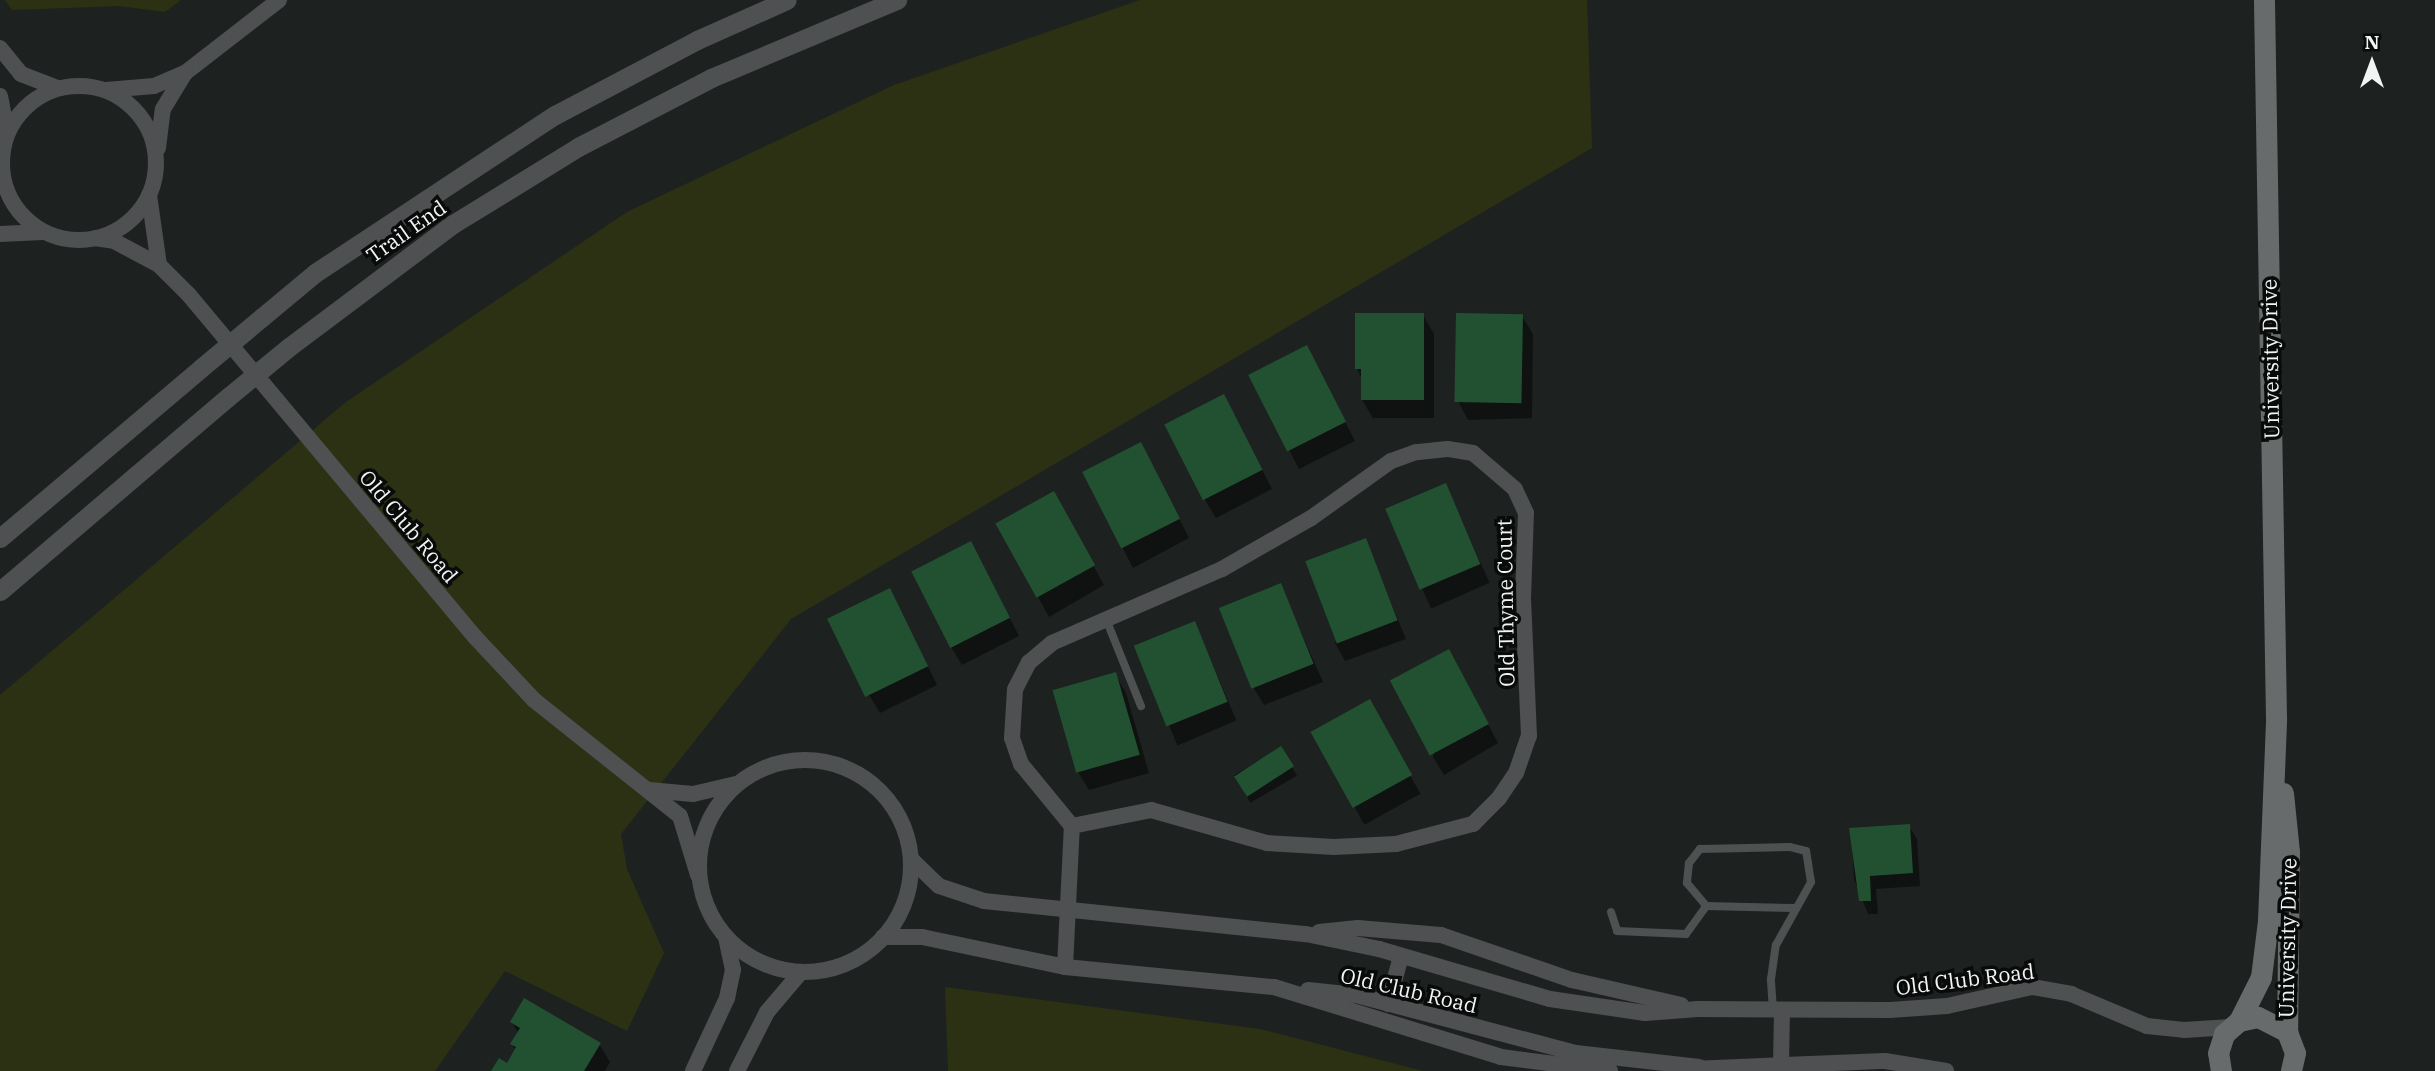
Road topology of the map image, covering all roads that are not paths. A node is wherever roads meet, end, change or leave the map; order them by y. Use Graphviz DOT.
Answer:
graph roads {
  1 [pos="279,0"];
  2 [pos="787,0"];
  3 [pos="897,0"];
  4 [pos="2264,0"];
  5 [pos="0,48"];
  6 [pos="185,73"];
  7 [pos="57,88"];
  8 [pos="106,90"];
  9 [pos="0,96"];
  10 [pos="8,131"];
  11 [pos="156,159"];
  12 [pos="1,164"];
  13 [pos="0,187"];
  14 [pos="149,195"];
  15 [pos="44,232"];
  16 [pos="0,234"];
  17 [pos="95,238"];
  18 [pos="159,265"];
  19 [pos="0,538"];
  20 [pos="0,591"];
  21 [pos="1107,619"];
  22 [pos="1140,706"];
  23 [pos="2276,718"];
  24 [pos="739,783"];
  25 [pos="649,790"];
  26 [pos="1072,826"];
  27 [pos="912,860"];
  28 [pos="698,875"];
  29 [pos="1706,906"];
  30 [pos="1796,908"];
  31 [pos="1069,912"];
  32 [pos="1611,912"];
  33 [pos="1306,934"];
  34 [pos="883,937"];
  35 [pos="726,938"];
  36 [pos="1401,956"];
  37 [pos="1065,967"];
  38 [pos="802,972"];
  39 [pos="1274,987"];
  40 [pos="1388,1004"];
  41 [pos="1698,1009"];
  42 [pos="1778,1010"];
  43 [pos="2235,1024"];
  44 [pos="2287,1032"];
  45 [pos="1781,1063"];
  46 [pos="1699,1068"];
  47 [pos="693,1071"];
  48 [pos="737,1071"];
  49 [pos="1610,1071"];
  50 [pos="1683,1071"];
  51 [pos="1947,1071"];
  52 [pos="2221,1071"];
  53 [pos="2291,1071"];
  1 -- 6 [label="street"];
  2 -- 19 [label="street, Trail End, bridge"];
  3 -- 20 [label="street, Trail End, bridge"];
  4 -- 23 [label="main road, University Drive"];
  5 -- 7 [label="street"];
  6 -- 8 [label="street"];
  6 -- 11 [label="street"];
  7 -- 8 [label="street"];
  7 -- 10 [label="street"];
  8 -- 11 [label="street"];
  9 -- 10 [label="street"];
  10 -- 12 [label="street"];
  11 -- 14 [label="street"];
  12 -- 13 [label="street"];
  12 -- 15 [label="street"];
  14 -- 17 [label="street"];
  14 -- 18 [label="street"];
  15 -- 16 [label="street"];
  15 -- 17 [label="street"];
  17 -- 18 [label="street, Old Club Road"];
  18 -- 25 [label="street, Old Club Road"];
  21 -- 22 [label="lane"];
  21 -- 26 [label="street, Old Thyme Court"];
  21 -- 26 [label="street, Old Thyme Court"];
  23 -- 43 [label="main road, University Drive"];
  23 -- 44 [label="main road, University Drive"];
  24 -- 25 [label="street"];
  24 -- 27 [label="street"];
  24 -- 28 [label="street"];
  25 -- 28 [label="street, Old Club Road"];
  26 -- 31 [label="street"];
  27 -- 31 [label="street, Old Club Road"];
  27 -- 34 [label="street"];
  28 -- 35 [label="street"];
  29 -- 30 [label="lane"];
  29 -- 30 [label="lane"];
  29 -- 32 [label="lane"];
  30 -- 42 [label="lane"];
  31 -- 33 [label="street, Old Club Road"];
  31 -- 37 [label="street"];
  33 -- 36 [label="street, Old Club Road"];
  33 -- 41 [label="street, Old Club Road"];
  34 -- 37 [label="street, Old Club Road"];
  34 -- 38 [label="street"];
  35 -- 38 [label="street"];
  35 -- 47 [label="street"];
  36 -- 40 [label="street"];
  36 -- 41 [label="street, Old Club Road"];
  37 -- 39 [label="street, Old Club Road"];
  38 -- 48 [label="street"];
  39 -- 40 [label="street, Old Club Road"];
  39 -- 49 [label="street, Old Club Road"];
  40 -- 46 [label="street, Old Club Road"];
  41 -- 42 [label="street, Old Club Road"];
  42 -- 43 [label="street, Old Club Road"];
  42 -- 45 [label="street"];
  43 -- 44 [label="main road"];
  43 -- 52 [label="main road, University Drive"];
  44 -- 53 [label="main road, University Drive"];
  45 -- 46 [label="street, Old Club Road"];
  45 -- 51 [label="street, Old Club Road"];
  46 -- 50 [label="street, Old Club Road"];
}
